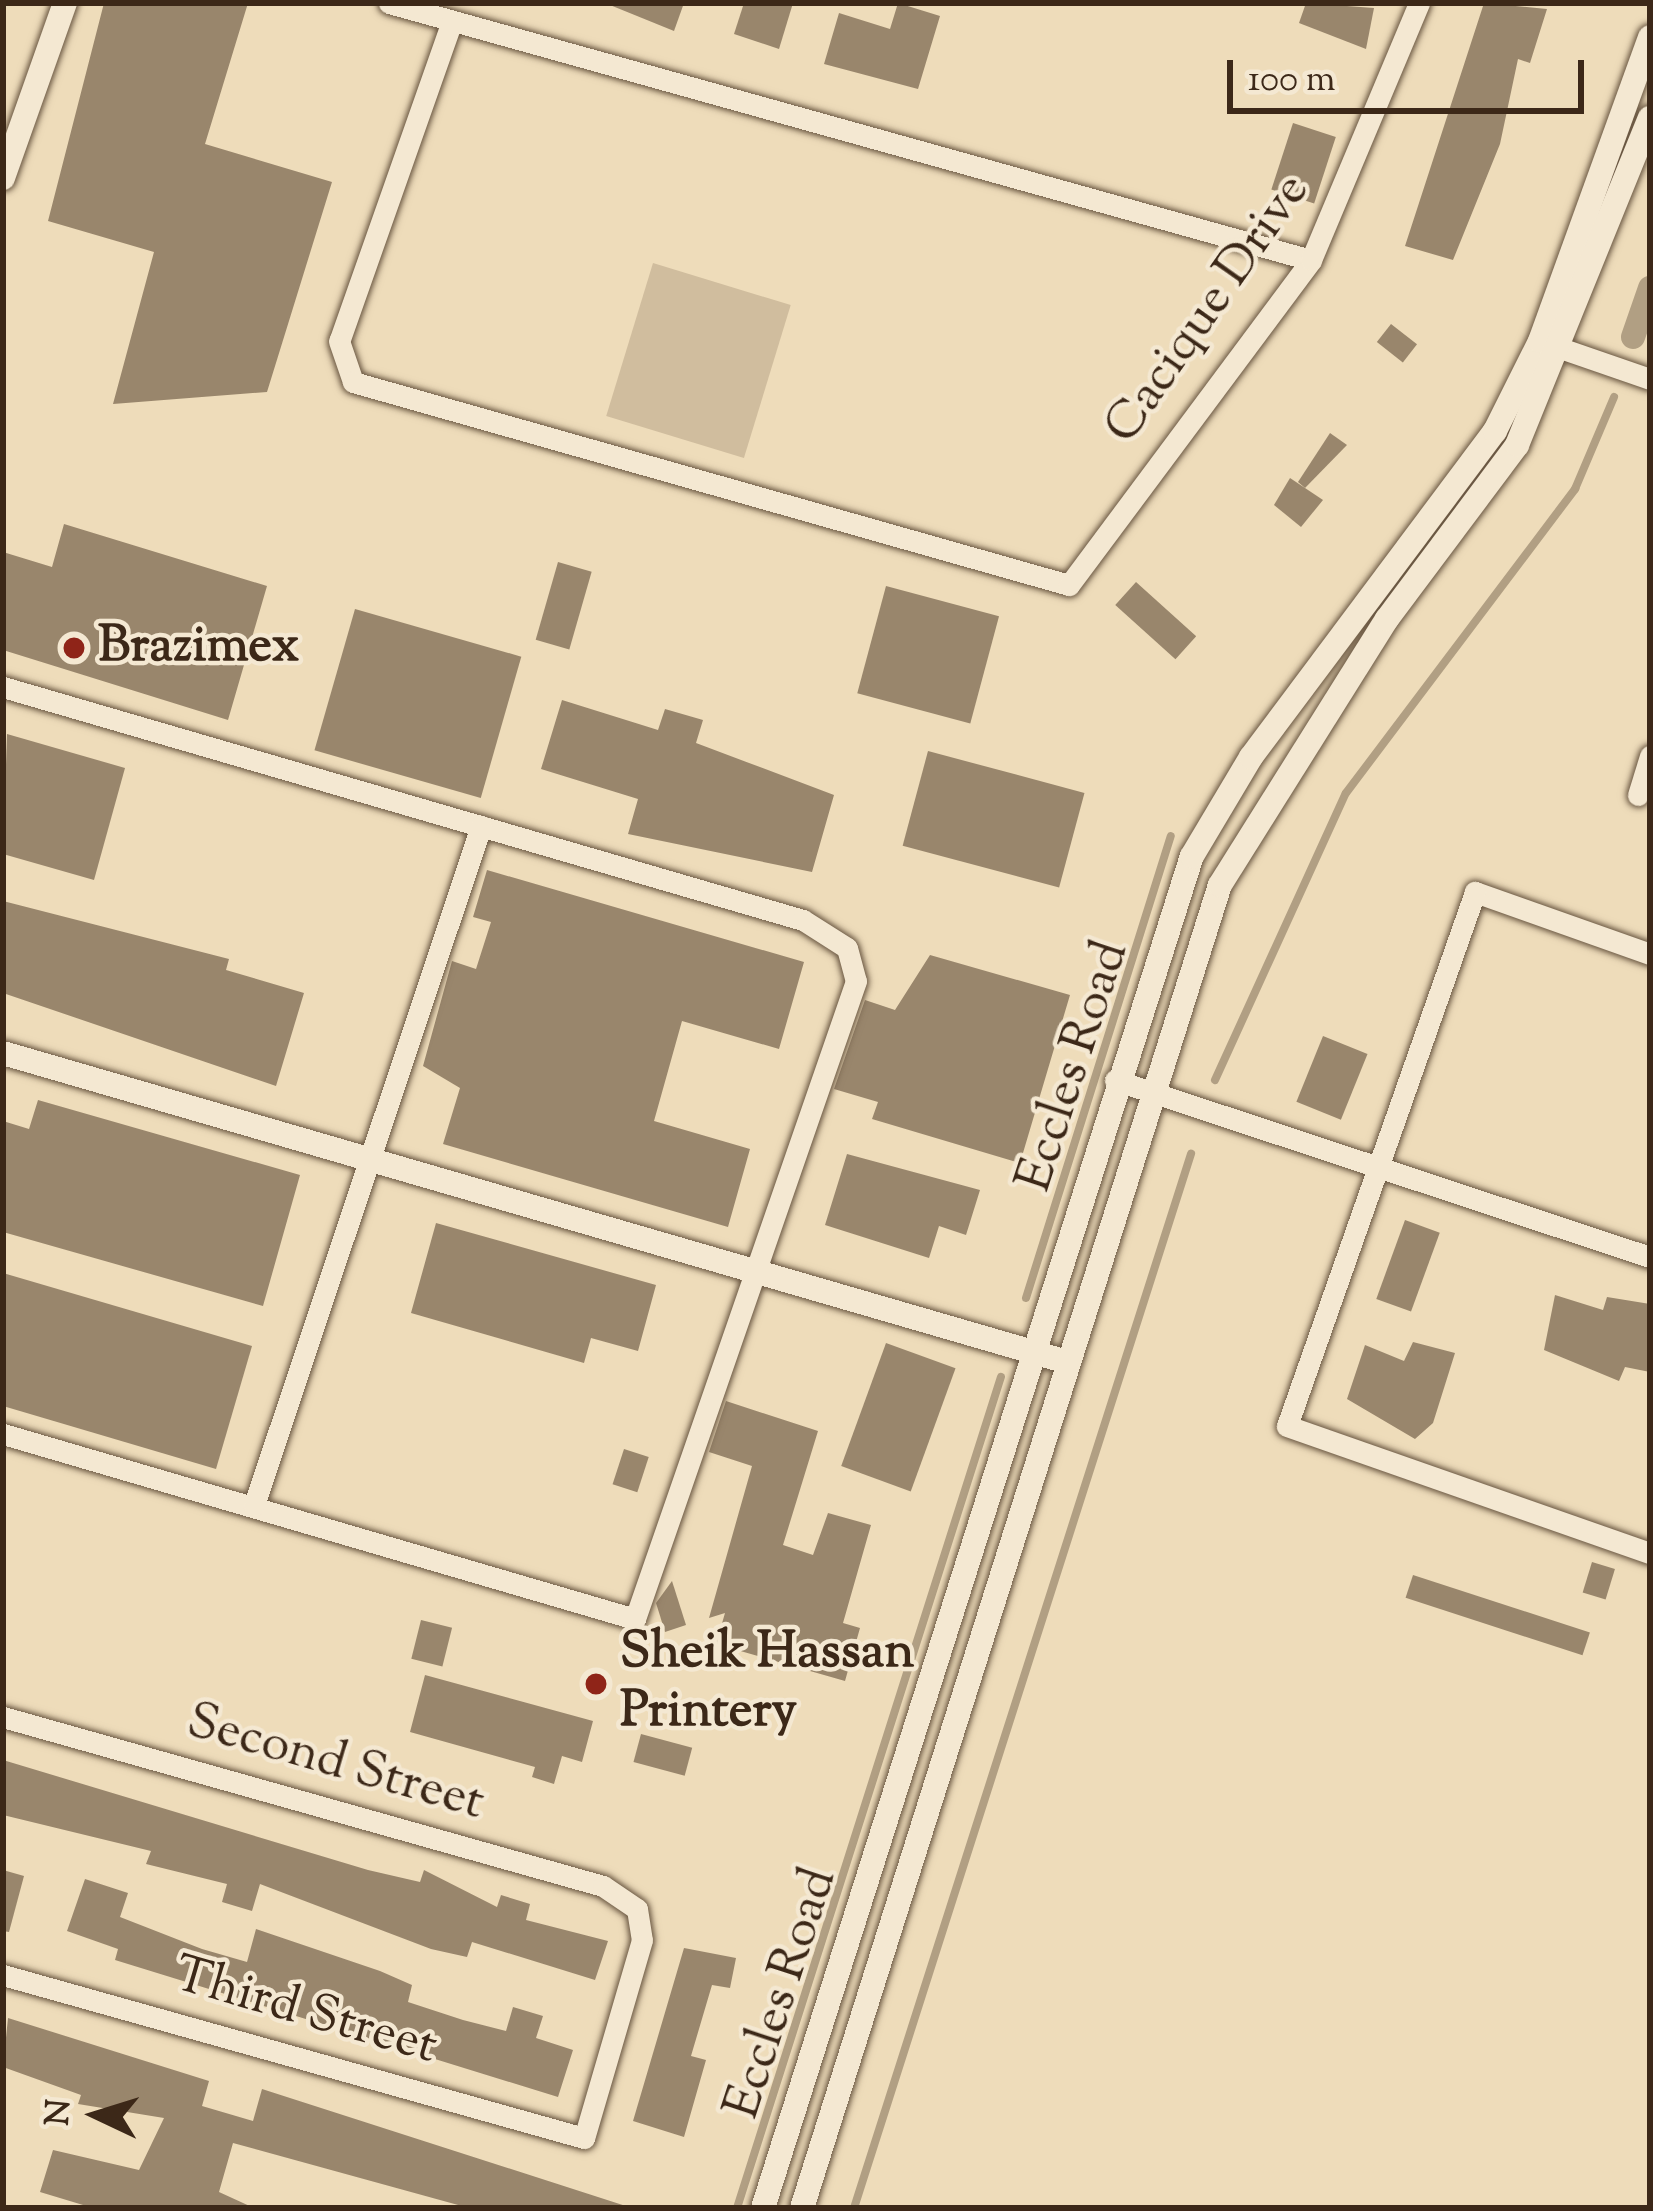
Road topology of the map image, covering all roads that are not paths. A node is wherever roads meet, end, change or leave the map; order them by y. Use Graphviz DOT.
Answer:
graph roads {
  1 [pos="65,3"];
  2 [pos="389,3"];
  3 [pos="1419,3"];
  4 [pos="452,21"];
  5 [pos="1650,38"];
  6 [pos="1650,118"];
  7 [pos="3,178"];
  8 [pos="1311,260"];
  9 [pos="1552,345"];
  10 [pos="1650,379"];
  11 [pos="3,687"];
  12 [pos="1650,756"];
  13 [pos="1638,795"];
  14 [pos="481,826"];
  15 [pos="1650,954"];
  16 [pos="3,1053"];
  17 [pos="1115,1080"];
  18 [pos="1148,1091"];
  19 [pos="370,1158"];
  20 [pos="1379,1164"];
  21 [pos="1650,1257"];
  22 [pos="752,1264"];
  23 [pos="1033,1352"];
  24 [pos="1067,1362"];
  25 [pos="3,1434"];
  26 [pos="254,1505"];
  27 [pos="1650,1553"];
  28 [pos="3,1717"];
  29 [pos="3,1975"];
  30 [pos="584,2138"];
  31 [pos="763,2208"];
  32 [pos="802,2208"];
  1 -- 7 [label="street"];
  2 -- 4 [label="street"];
  3 -- 8 [label="street, Cacique Drive"];
  4 -- 8 [label="street"];
  4 -- 8 [label="street, Cacique Drive"];
  5 -- 9 [label="street, Eccles Road"];
  6 -- 9 [label="street, Eccles Road"];
  9 -- 10 [label="street"];
  9 -- 17 [label="street, Eccles Road"];
  9 -- 18 [label="street, Eccles Road"];
  11 -- 14 [label="street"];
  12 -- 13 [label="street"];
  14 -- 19 [label="street"];
  14 -- 22 [label="street"];
  15 -- 20 [label="street"];
  16 -- 19 [label="street"];
  17 -- 18 [label="street"];
  17 -- 23 [label="street, Eccles Road"];
  18 -- 20 [label="street"];
  18 -- 24 [label="street, Eccles Road"];
  19 -- 22 [label="street"];
  19 -- 26 [label="street"];
  20 -- 21 [label="street"];
  20 -- 27 [label="street"];
  22 -- 23 [label="street"];
  22 -- 26 [label="street"];
  23 -- 24 [label="street"];
  23 -- 31 [label="street, Eccles Road"];
  24 -- 32 [label="street, Eccles Road"];
  25 -- 26 [label="street"];
  28 -- 30 [label="street, Second Street"];
  29 -- 30 [label="street, Third Street"];
}
